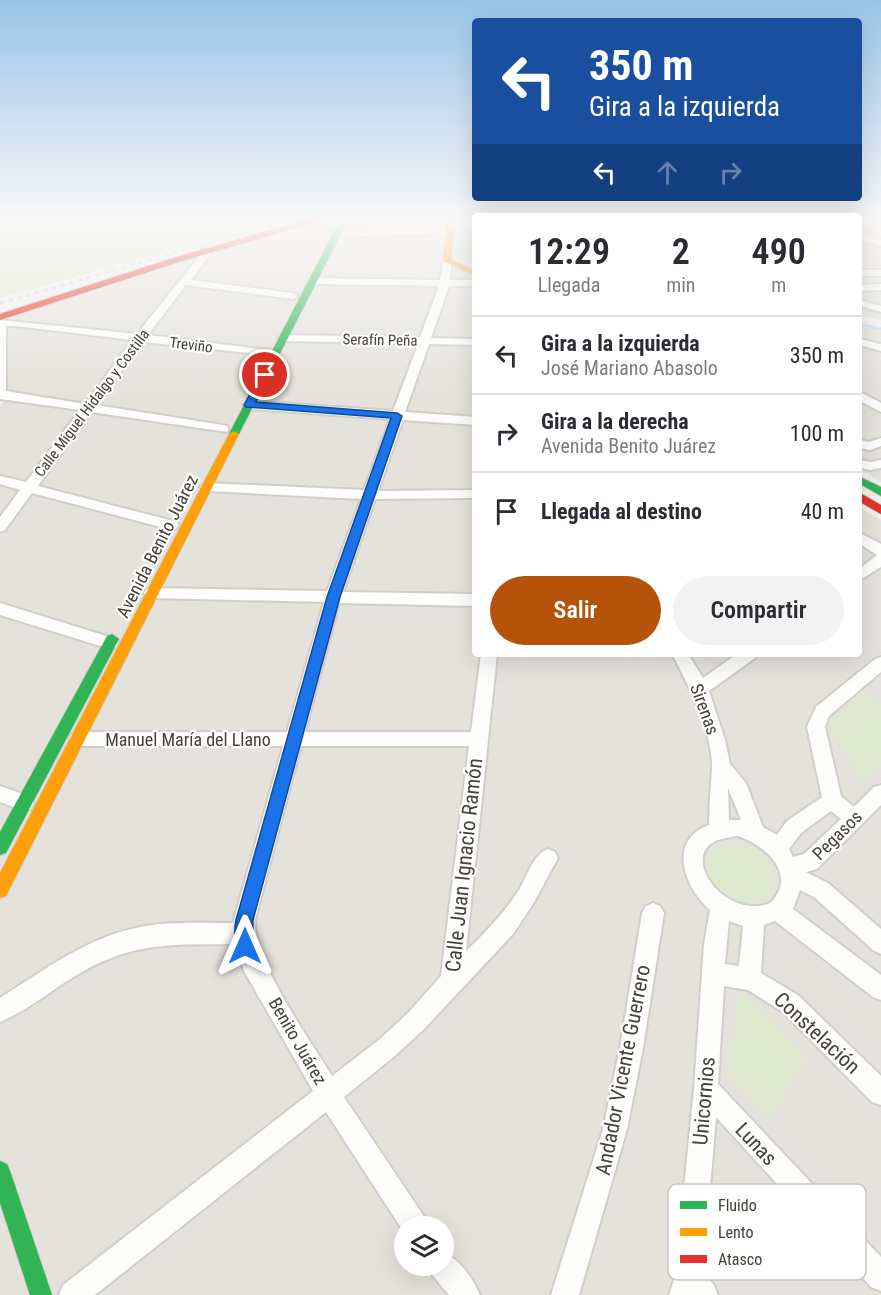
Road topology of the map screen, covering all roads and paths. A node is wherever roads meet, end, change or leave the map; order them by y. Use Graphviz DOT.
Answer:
graph roads {
  1 [pos="104,278"];
  2 [pos="116,278"];
  3 [pos="187,278"];
  4 [pos="302,278"];
  5 [pos="445,278"];
  6 [pos="314,281"];
  7 [pos="184,282"];
  8 [pos="445,283"];
  9 [pos="472,284"];
  10 [pos="881,287"];
  11 [pos="862,288"];
  12 [pos="293,296"];
  13 [pos="862,304"];
  14 [pos="0,308"];
  15 [pos="881,309"];
  16 [pos="0,321"];
  17 [pos="284,338"];
  18 [pos="139,339"];
  19 [pos="425,341"];
  20 [pos="472,342"];
  21 [pos="862,343"];
  22 [pos="881,348"];
  23 [pos="269,353"];
  24 [pos="0,394"];
  25 [pos="862,397"];
  26 [pos="249,405"];
  27 [pos="89,408"];
  28 [pos="881,408"];
  29 [pos="397,416"];
  30 [pos="472,421"];
  31 [pos="223,429"];
  32 [pos="881,442"];
  33 [pos="862,444"];
  34 [pos="0,480"];
  35 [pos="862,481"];
  36 [pos="207,487"];
  37 [pos="28,488"];
  38 [pos="881,492"];
  39 [pos="370,495"];
  40 [pos="472,495"];
  41 [pos="862,498"];
  42 [pos="881,510"];
  43 [pos="172,525"];
  44 [pos="0,527"];
  45 [pos="862,539"];
  46 [pos="881,551"];
  47 [pos="881,559"];
  48 [pos="862,573"];
  49 [pos="152,593"];
  50 [pos="136,594"];
  51 [pos="333,597"];
  52 [pos="472,600"];
  53 [pos="0,609"];
  54 [pos="120,623"];
  55 [pos="110,643"];
  56 [pos="489,657"];
  57 [pos="682,657"];
  58 [pos="745,657"];
  59 [pos="881,663"];
  60 [pos="700,689"];
  61 [pos="78,739"];
  62 [pos="294,739"];
  63 [pos="478,739"];
  64 [pos="721,767"];
  65 [pos="881,793"];
  66 [pos="0,794"];
  67 [pos="832,800"];
  68 [pos="24,802"];
  69 [pos="853,818"];
  70 [pos="719,828"];
  71 [pos="755,833"];
  72 [pos="0,848"];
  73 [pos="778,849"];
  74 [pos="548,858"];
  75 [pos="790,871"];
  76 [pos="0,890"];
  77 [pos="720,907"];
  78 [pos="778,910"];
  79 [pos="653,913"];
  80 [pos="754,917"];
  81 [pos="243,933"];
  82 [pos="881,943"];
  83 [pos="714,974"];
  84 [pos="750,979"];
  85 [pos="452,981"];
  86 [pos="881,989"];
  87 [pos="0,1011"];
  88 [pos="706,1089"];
  89 [pos="881,1093"];
  90 [pos="329,1095"];
  91 [pos="0,1172"];
  92 [pos="699,1184"];
  93 [pos="794,1184"];
  94 [pos="409,1216"];
  95 [pos="866,1261"];
  96 [pos="451,1276"];
  97 [pos="881,1277"];
  98 [pos="41,1295"];
  99 [pos="73,1295"];
  100 [pos="466,1295"];
  101 [pos="565,1295"];
  1 -- 14 [label="main road"];
  2 -- 16 [label="main road"];
  3 -- 7 [label="street, Calle Miguel Hidalgo y Costilla"];
  4 -- 12 [label="main road, Avenida Benito Juárez"];
  5 -- 8 [label="street, Benito Juárez"];
  6 -- 8 [label="street"];
  6 -- 17 [label="main road, Avenida Benito Juárez"];
  7 -- 12 [label="street"];
  7 -- 18 [label="street, Calle Miguel Hidalgo y Costilla"];
  8 -- 9 [label="street"];
  8 -- 19 [label="street, Benito Juárez"];
  10 -- 11 [label="street"];
  12 -- 23 [label="main road, Avenida Benito Juárez"];
  13 -- 15 [label="street"];
  16 -- 18 [label="street, Treviño"];
  16 -- 24 [label="street"];
  17 -- 19 [label="street, Serafín Peña"];
  17 -- 23 [label="main road, Avenida Benito Juárez"];
  18 -- 23 [label="street, Treviño"];
  18 -- 27 [label="street, Calle Miguel Hidalgo y Costilla"];
  19 -- 20 [label="street, Serafín Peña"];
  19 -- 29 [label="street, Benito Juárez"];
  21 -- 22 [label="street"];
  23 -- 26 [label="main road, Avenida Benito Juárez"];
  23 -- 31 [label="main road, Avenida Benito Juárez"];
  24 -- 27 [label="street"];
  25 -- 28 [label="street"];
  26 -- 29 [label="street"];
  26 -- 36 [label="main road, Avenida Benito Juárez"];
  27 -- 31 [label="street"];
  27 -- 37 [label="street, Calle Miguel Hidalgo y Costilla"];
  29 -- 30 [label="street"];
  29 -- 39 [label="street, Benito Juárez"];
  31 -- 43 [label="main road, Avenida Benito Juárez"];
  32 -- 33 [label="street"];
  34 -- 37 [label="street"];
  35 -- 38 [label="main road"];
  36 -- 39 [label="street"];
  36 -- 49 [label="main road, Avenida Benito Juárez"];
  37 -- 43 [label="street"];
  37 -- 44 [label="street, Calle Miguel Hidalgo y Costilla"];
  39 -- 40 [label="street"];
  39 -- 51 [label="street, Benito Juárez"];
  41 -- 42 [label="main road"];
  43 -- 50 [label="main road, Avenida Benito Juárez"];
  45 -- 46 [label="street"];
  47 -- 48 [label="street"];
  49 -- 51 [label="street"];
  49 -- 61 [label="main road, Avenida Benito Juárez"];
  51 -- 52 [label="street"];
  51 -- 62 [label="street, Benito Juárez"];
  53 -- 55 [label="street"];
  54 -- 55 [label="main road, Avenida Benito Juárez"];
  55 -- 68 [label="main road, Avenida Benito Juárez"];
  56 -- 63 [label="street, Calle Juan Ignacio Ramón"];
  57 -- 60 [label="street, Sirenas"];
  58 -- 60 [label="street"];
  59 -- 67 [label="street"];
  60 -- 64 [label="street, Sirenas"];
  61 -- 62 [label="street, Manuel María del Llano"];
  61 -- 76 [label="main road, Avenida Benito Juárez"];
  62 -- 63 [label="street, Manuel María del Llano"];
  62 -- 81 [label="street, Benito Juárez"];
  63 -- 85 [label="street, Calle Juan Ignacio Ramón"];
  64 -- 70 [label="street, Sirenas"];
  64 -- 71 [label="street, Sirenas"];
  65 -- 69 [label="street, Pegasos"];
  66 -- 68 [label="street"];
  67 -- 69 [label="street"];
  67 -- 73 [label="street"];
  68 -- 72 [label="main road, Avenida Benito Juárez"];
  69 -- 75 [label="street, Pegasos"];
  70 -- 71 [label="street"];
  70 -- 77 [label="street"];
  71 -- 73 [label="street"];
  73 -- 75 [label="street"];
  74 -- 85 [label="street"];
  75 -- 78 [label="street"];
  75 -- 82 [label="street"];
  77 -- 80 [label="street"];
  77 -- 83 [label="street, Unicornios"];
  78 -- 80 [label="street"];
  78 -- 86 [label="street"];
  79 -- 101 [label="street, Andador Vicente Guerrero"];
  80 -- 84 [label="street"];
  81 -- 87 [label="street"];
  81 -- 90 [label="street, Benito Juárez"];
  83 -- 84 [label="street, Constelación"];
  83 -- 88 [label="street, Unicornios"];
  84 -- 89 [label="street, Constelación"];
  85 -- 90 [label="street, Calle Juan Ignacio Ramón"];
  88 -- 92 [label="street, Unicornios"];
  88 -- 93 [label="street, Lunas"];
  90 -- 94 [label="street, Benito Juárez"];
  90 -- 99 [label="street, Calle Juan Ignacio Ramón"];
  91 -- 98 [label="main road"];
  95 -- 97 [label="street, Lunas"];
  96 -- 100 [label="street"];
}
